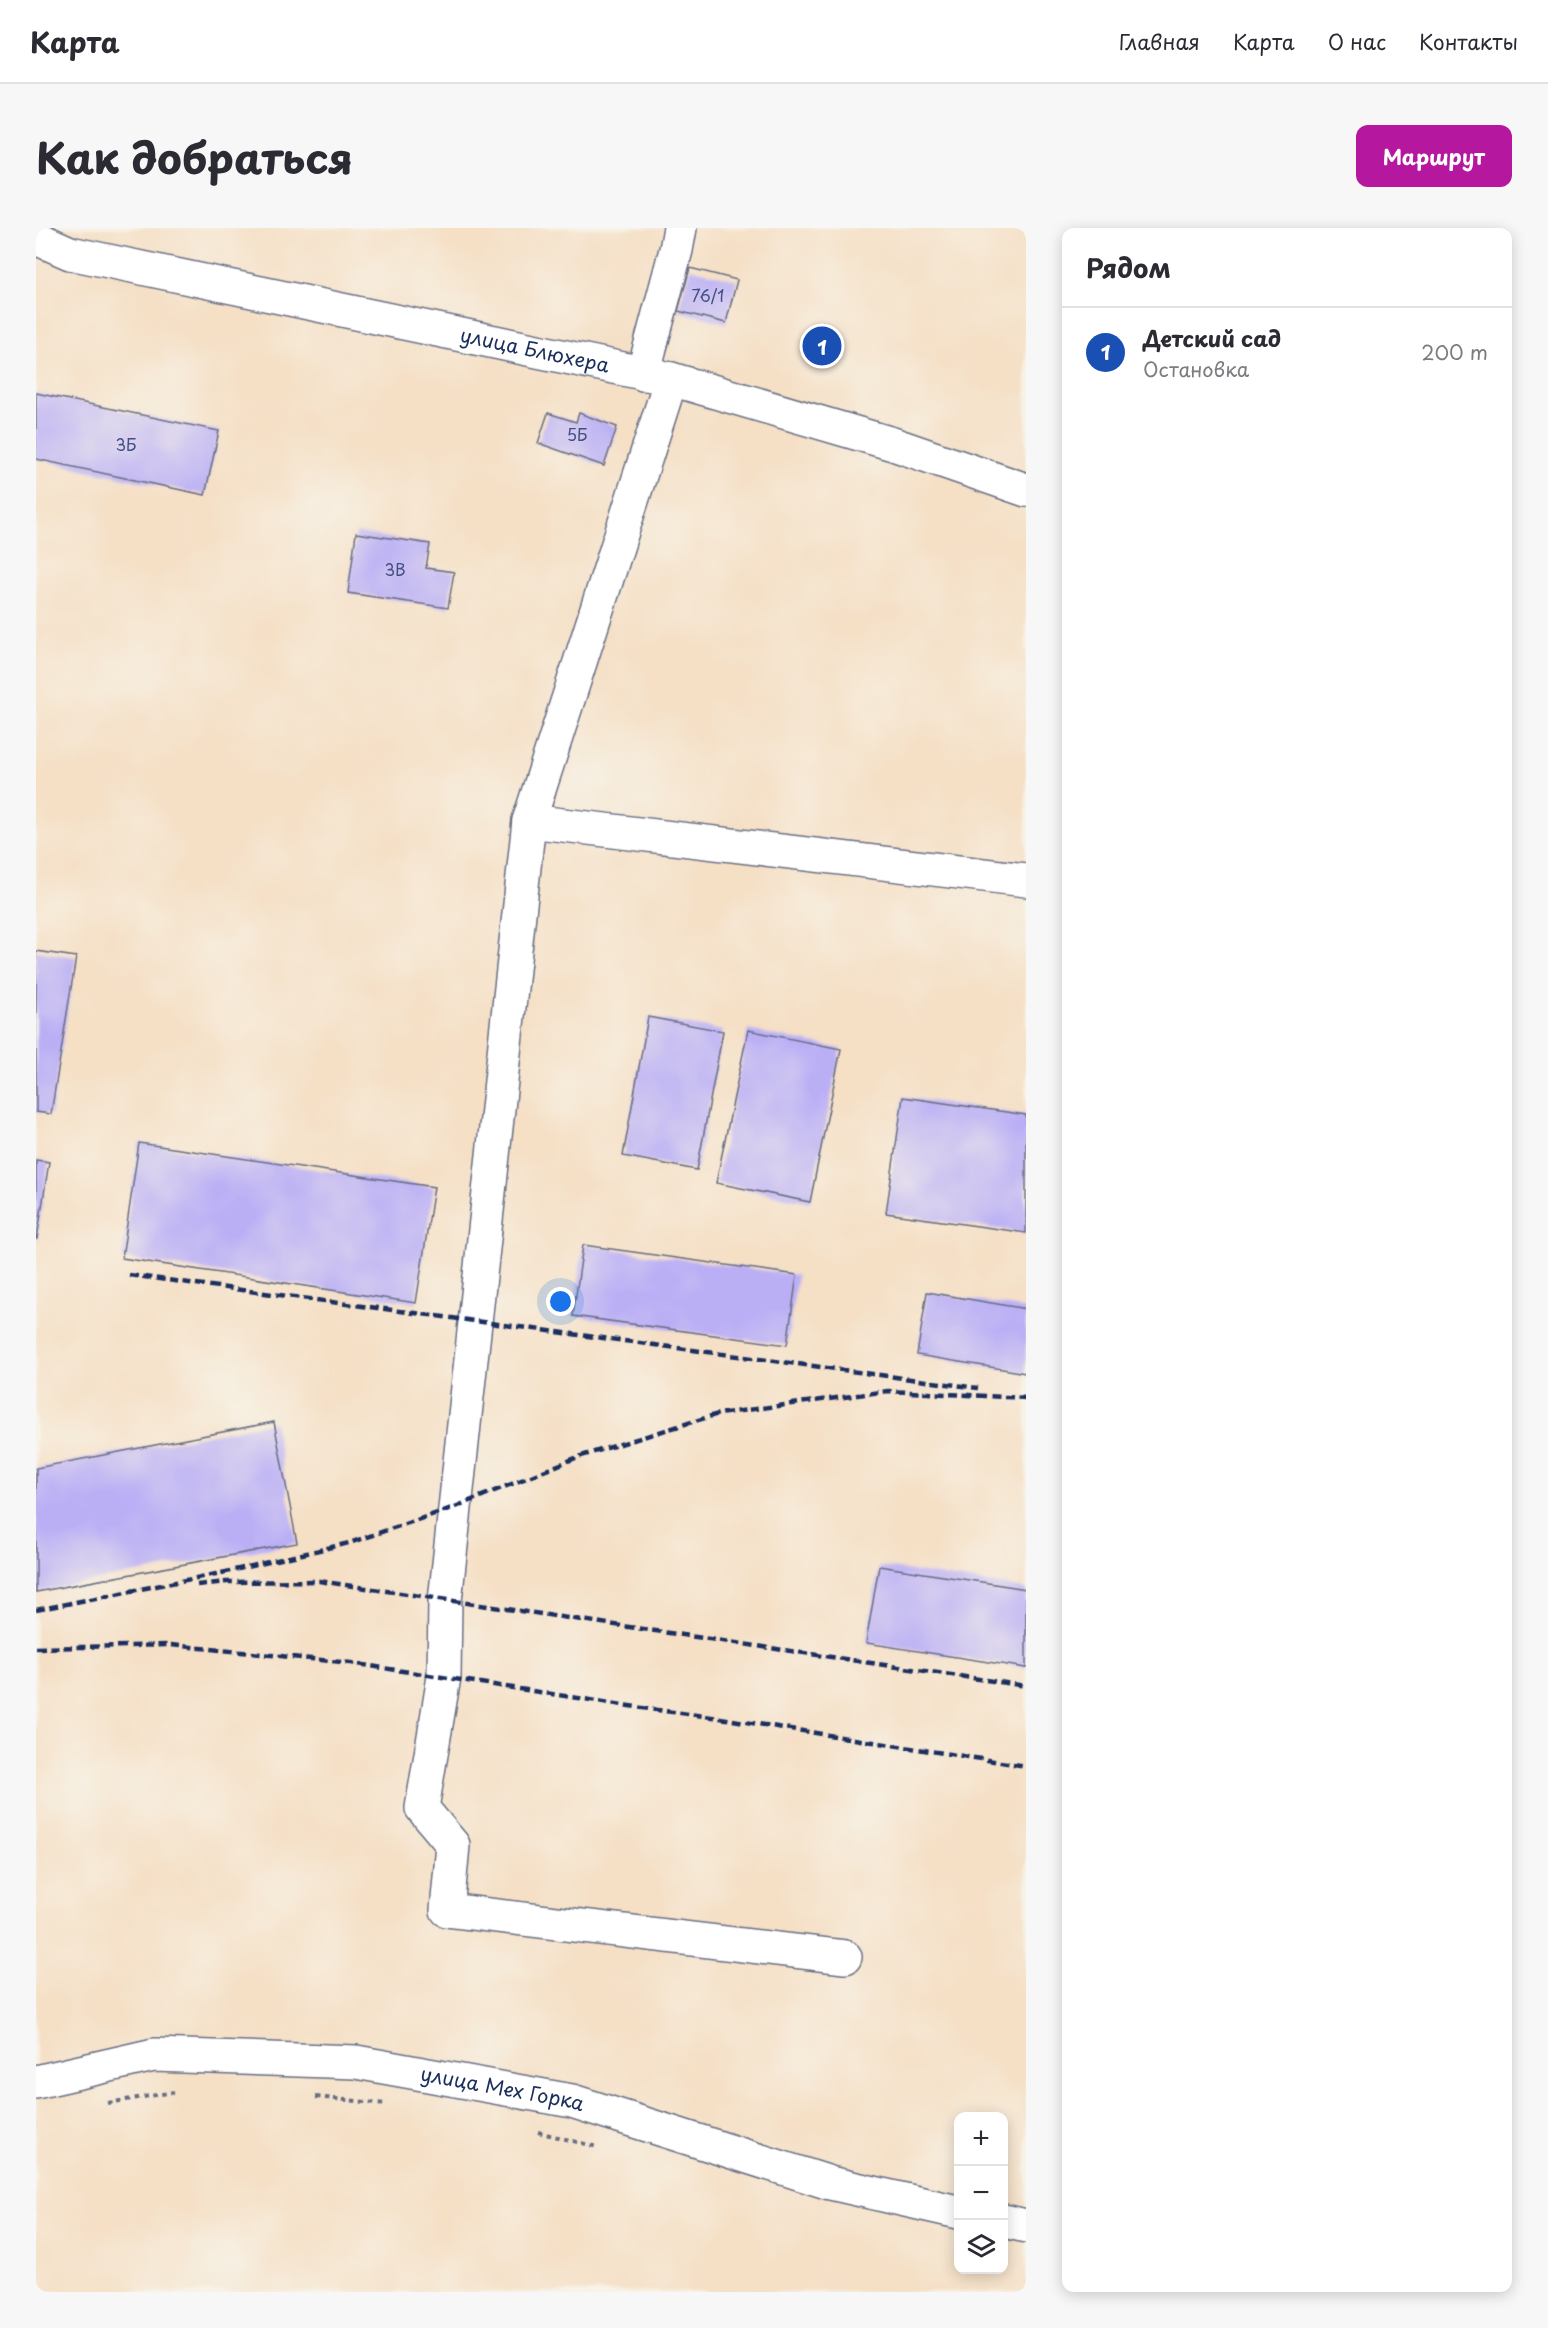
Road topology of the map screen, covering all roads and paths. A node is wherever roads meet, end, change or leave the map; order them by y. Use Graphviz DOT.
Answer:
graph roads {
  1 [pos="680,228"];
  2 [pos="36,238"];
  3 [pos="657,377"];
  4 [pos="1026,490"];
  5 [pos="529,821"];
  6 [pos="1026,880"];
  7 [pos="845,1957"];
  8 [pos="36,2082"];
  9 [pos="175,2092"];
  10 [pos="312,2097"];
  11 [pos="105,2103"];
  12 [pos="393,2105"];
  13 [pos="531,2130"];
  14 [pos="600,2148"];
  15 [pos="954,2210"];
  16 [pos="1008,2223"];
  17 [pos="1026,2226"];
  1 -- 3 [label="street"];
  2 -- 3 [label="street, улица Блюхера"];
  3 -- 4 [label="street, улица Блюхера"];
  3 -- 5 [label="street"];
  5 -- 6 [label="street"];
  5 -- 7 [label="street"];
  8 -- 15 [label="street, улица Мех Горка"];
  9 -- 11 [label="path"];
  10 -- 12 [label="path"];
  13 -- 14 [label="path"];
  16 -- 17 [label="street"];
}
